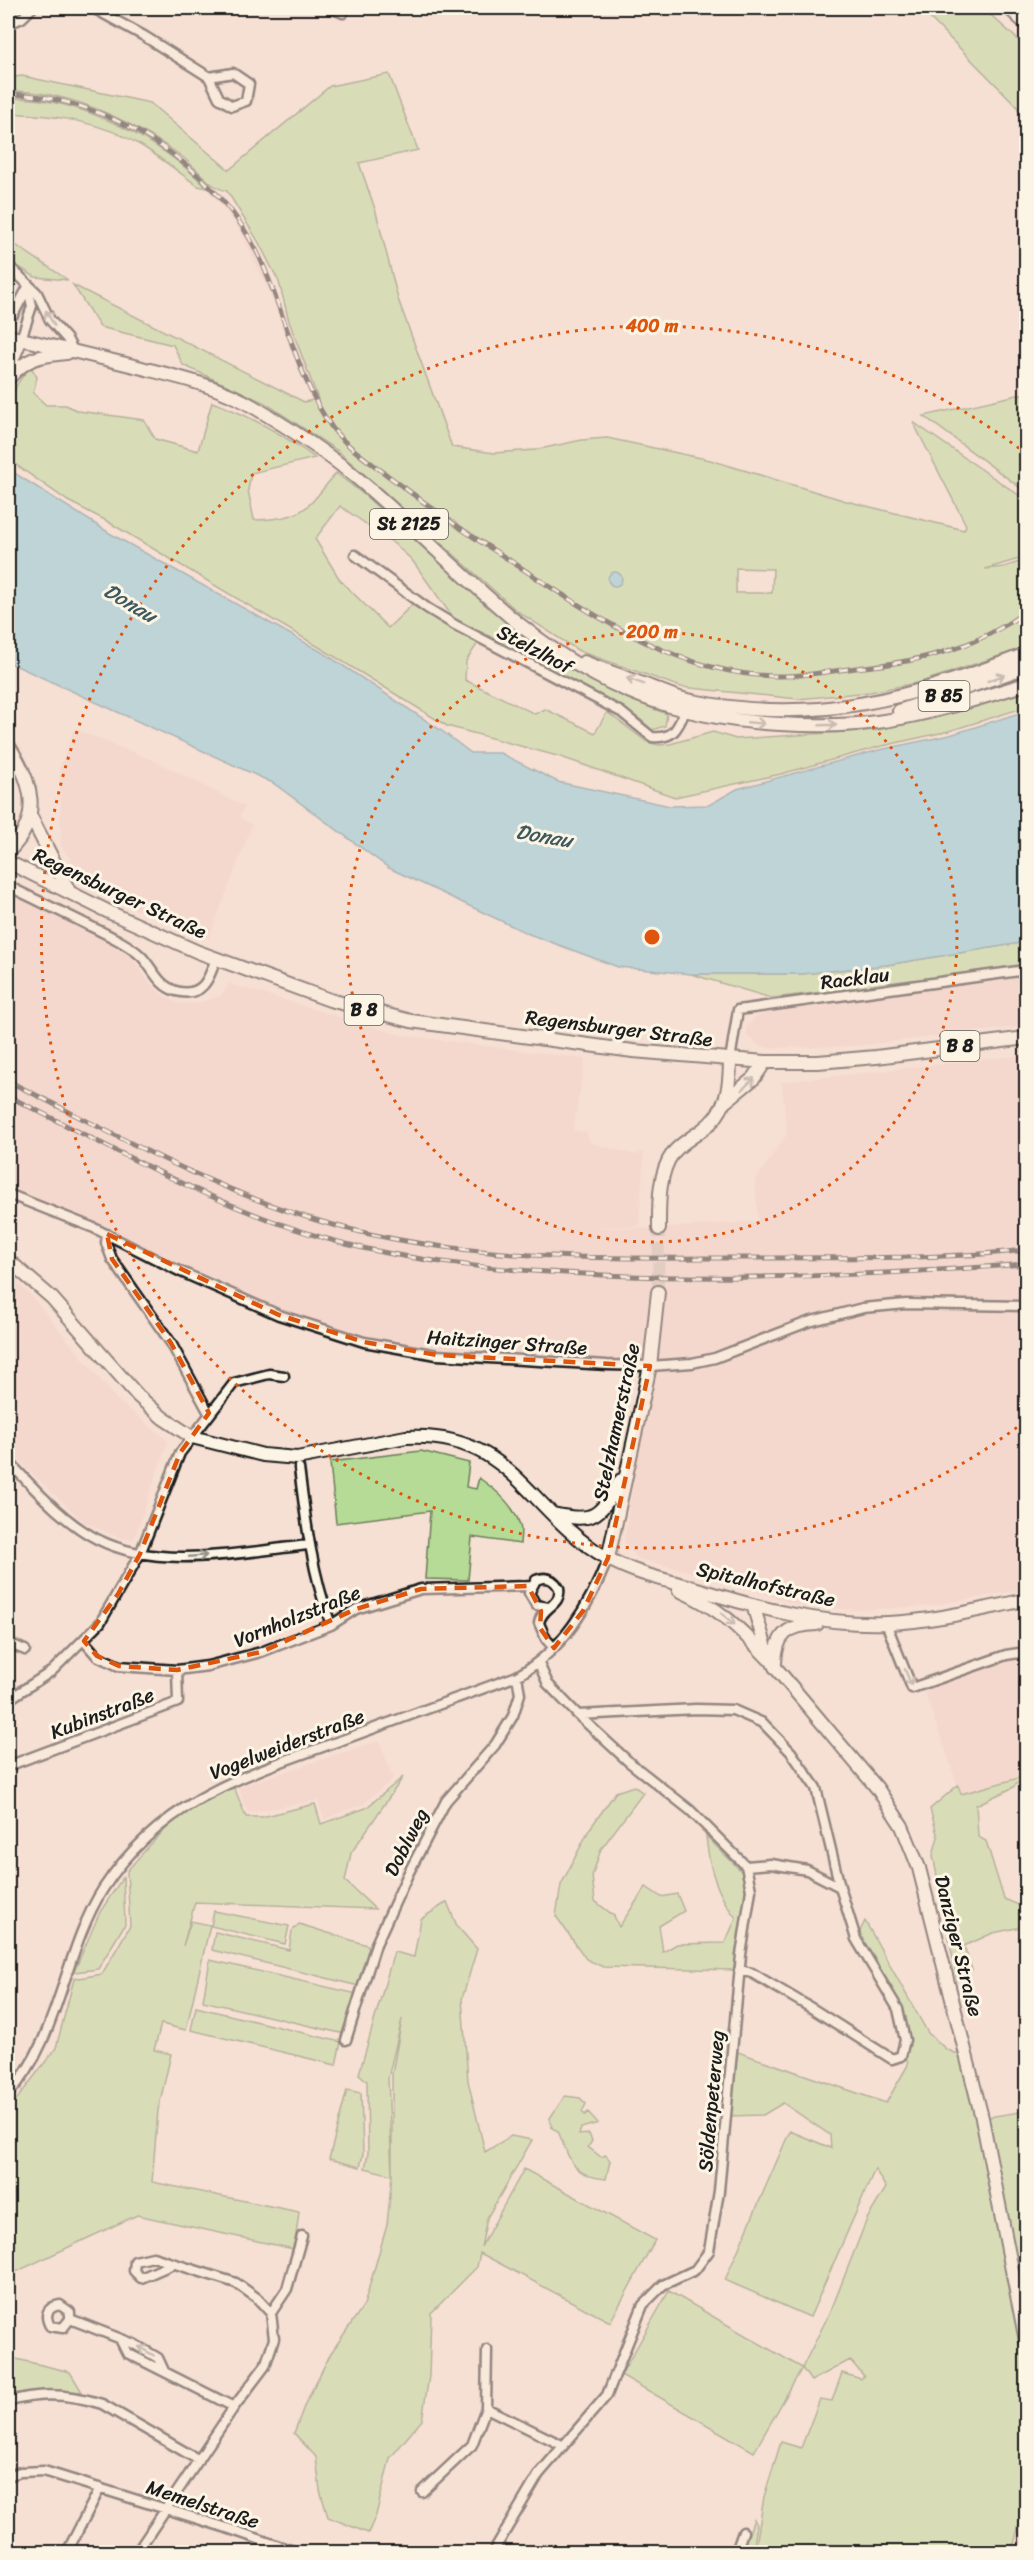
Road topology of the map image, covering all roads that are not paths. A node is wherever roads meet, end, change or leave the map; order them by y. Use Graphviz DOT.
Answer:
graph roads {
  1 [pos="32,8"];
  2 [pos="93,8"];
  3 [pos="331,8"];
  4 [pos="1009,8"];
  5 [pos="343,13"];
  6 [pos="8,24"];
  7 [pos="1026,24"];
  8 [pos="209,77"];
  9 [pos="8,268"];
  10 [pos="27,285"];
  11 [pos="8,319"];
  12 [pos="8,336"];
  13 [pos="21,339"];
  14 [pos="74,352"];
  15 [pos="8,370"];
  16 [pos="8,379"];
  17 [pos="355,555"];
  18 [pos="1026,654"];
  19 [pos="1026,667"];
  20 [pos="1026,684"];
  21 [pos="687,707"];
  22 [pos="861,723"];
  23 [pos="8,745"];
  24 [pos="30,815"];
  25 [pos="8,852"];
  26 [pos="8,861"];
  27 [pos="8,886"];
  28 [pos="69,891"];
  29 [pos="216,958"];
  30 [pos="1026,970"];
  31 [pos="1026,1038"];
  32 [pos="730,1060"];
  33 [pos="765,1062"];
  34 [pos="726,1101"];
  35 [pos="8,1194"];
  36 [pos="659,1229"];
  37 [pos="107,1234"];
  38 [pos="8,1260"];
  39 [pos="658,1292"];
  40 [pos="1026,1306"];
  41 [pos="650,1366"];
  42 [pos="284,1376"];
  43 [pos="209,1413"];
  44 [pos="192,1437"];
  45 [pos="8,1461"];
  46 [pos="299,1468"];
  47 [pos="625,1474"];
  48 [pos="551,1514"];
  49 [pos="308,1545"];
  50 [pos="140,1554"];
  51 [pos="608,1558"];
  52 [pos="639,1573"];
  53 [pos="531,1586"];
  54 [pos="1026,1600"];
  55 [pos="753,1605"];
  56 [pos="549,1607"];
  57 [pos="845,1622"];
  58 [pos="886,1623"];
  59 [pos="331,1625"];
  60 [pos="84,1641"];
  61 [pos="8,1643"];
  62 [pos="554,1648"];
  63 [pos="25,1650"];
  64 [pos="1026,1652"];
  65 [pos="539,1664"];
  66 [pos="775,1666"];
  67 [pos="177,1670"];
  68 [pos="517,1676"];
  69 [pos="8,1700"];
  70 [pos="578,1715"];
  71 [pos="8,1766"];
  72 [pos="746,1866"];
  73 [pos="840,1887"];
  74 [pos="740,1970"];
  75 [pos="346,2040"];
  76 [pos="8,2094"];
  77 [pos="302,2236"];
  78 [pos="172,2264"];
  79 [pos="271,2313"];
  80 [pos="70,2319"];
  81 [pos="1026,2341"];
  82 [pos="487,2350"];
  83 [pos="8,2402"];
  84 [pos="234,2407"];
  85 [pos="486,2408"];
  86 [pos="562,2445"];
  87 [pos="199,2460"];
  88 [pos="8,2476"];
  89 [pos="100,2488"];
  90 [pos="422,2492"];
  91 [pos="165,2509"];
  92 [pos="743,2532"];
  93 [pos="67,2553"];
  94 [pos="138,2553"];
  95 [pos="296,2553"];
  96 [pos="493,2553"];
  97 [pos="736,2553"];
  1 -- 6 [label="street"];
  2 -- 8 [label="street"];
  3 -- 5 [label="street"];
  4 -- 7 [label="main road"];
  8 -- 8 [label="street"];
  9 -- 10 [label="street"];
  10 -- 11 [label="street"];
  10 -- 13 [label="street"];
  14 -- 10 [label="street, one-way"];
  12 -- 13 [label="main road, St 2125"];
  13 -- 14 [label="main road, St 2125"];
  13 -- 15 [label="main road"];
  14 -- 16 [label="main road"];
  14 -- 21 [label="main road, St 2125"];
  17 -- 21 [label="street, Stelzlhof"];
  18 -- 21 [label="main road, St 2125"];
  22 -- 19 [label="main road, B 85, one-way"];
  20 -- 22 [label="main road"];
  21 -- 22 [label="main road, St 2125, one-way"];
  23 -- 24 [label="main road"];
  24 -- 25 [label="main road"];
  24 -- 28 [label="main road"];
  26 -- 28 [label="main road, Regensburger Straße / B 8"];
  27 -- 29 [label="street, Regensburger Straße"];
  28 -- 29 [label="main road, Regensburger Straße / B 8"];
  29 -- 32 [label="main road, Regensburger Straße / B 8"];
  30 -- 32 [label="street, Racklau"];
  31 -- 33 [label="main road, Regensburger Straße / B 8"];
  32 -- 33 [label="main road, Regensburger Straße / B 8"];
  32 -- 34 [label="main road"];
  34 -- 33 [label="main road, one-way"];
  34 -- 36 [label="main road"];
  35 -- 37 [label="street, Haitzinger Straße"];
  37 -- 41 [label="street, Haitzinger Straße"];
  37 -- 43 [label="street"];
  38 -- 44 [label="main road, Spitalhofstraße"];
  39 -- 41 [label="main road, Stelzhamerstraße"];
  40 -- 41 [label="street, Haitzinger Straße"];
  41 -- 47 [label="main road, Stelzhamerstraße"];
  42 -- 43 [label="street"];
  43 -- 44 [label="street"];
  44 -- 48 [label="main road, Spitalhofstraße"];
  44 -- 50 [label="street"];
  45 -- 50 [label="street"];
  46 -- 49 [label="street"];
  47 -- 48 [label="main road"];
  47 -- 51 [label="main road, Stelzhamerstraße"];
  48 -- 51 [label="main road, Spitalhofstraße"];
  50 -- 49 [label="street, one-way"];
  49 -- 59 [label="street"];
  50 -- 60 [label="street"];
  51 -- 52 [label="main road, Spitalhofstraße"];
  51 -- 62 [label="street, Vogelweiderstraße"];
  52 -- 55 [label="main road, Spitalhofstraße"];
  52 -- 66 [label="main road, one-way"];
  53 -- 56 [label="street"];
  53 -- 56 [label="street, Vornholzstraße"];
  53 -- 59 [label="street, Vornholzstraße"];
  54 -- 58 [label="main road, Spitalhofstraße"];
  55 -- 57 [label="main road, Spitalhofstraße"];
  55 -- 66 [label="main road, Danziger Straße"];
  56 -- 62 [label="street, Vornholzstraße"];
  57 -- 58 [label="main road, Spitalhofstraße"];
  57 -- 66 [label="main road"];
  58 -- 64 [label="street, one-way"];
  59 -- 67 [label="street, Vornholzstraße"];
  60 -- 67 [label="street, Vornholzstraße"];
  60 -- 69 [label="street"];
  61 -- 63 [label="street"];
  62 -- 65 [label="street, Vogelweiderstraße"];
  65 -- 68 [label="street, Vogelweiderstraße"];
  65 -- 70 [label="street"];
  66 -- 81 [label="main road, Danziger Straße"];
  67 -- 71 [label="street, Kubinstraße"];
  68 -- 75 [label="street, Doblweg"];
  68 -- 76 [label="street, Vogelweiderstraße"];
  70 -- 72 [label="street"];
  70 -- 73 [label="street"];
  72 -- 73 [label="street"];
  72 -- 74 [label="street, Söldenpeterweg"];
  73 -- 74 [label="street"];
  74 -- 86 [label="street, Söldenpeterweg"];
  77 -- 79 [label="street"];
  78 -- 79 [label="street"];
  79 -- 84 [label="street"];
  80 -- 84 [label="street"];
  82 -- 85 [label="street"];
  83 -- 87 [label="street"];
  84 -- 87 [label="street"];
  85 -- 86 [label="street"];
  85 -- 90 [label="street"];
  86 -- 96 [label="street, Söldenpeterweg"];
  87 -- 91 [label="street"];
  88 -- 89 [label="street, Memelstraße"];
  89 -- 91 [label="street, Memelstraße"];
  89 -- 93 [label="street"];
  91 -- 94 [label="street"];
  91 -- 95 [label="street, Memelstraße"];
  92 -- 97 [label="street"];
}
